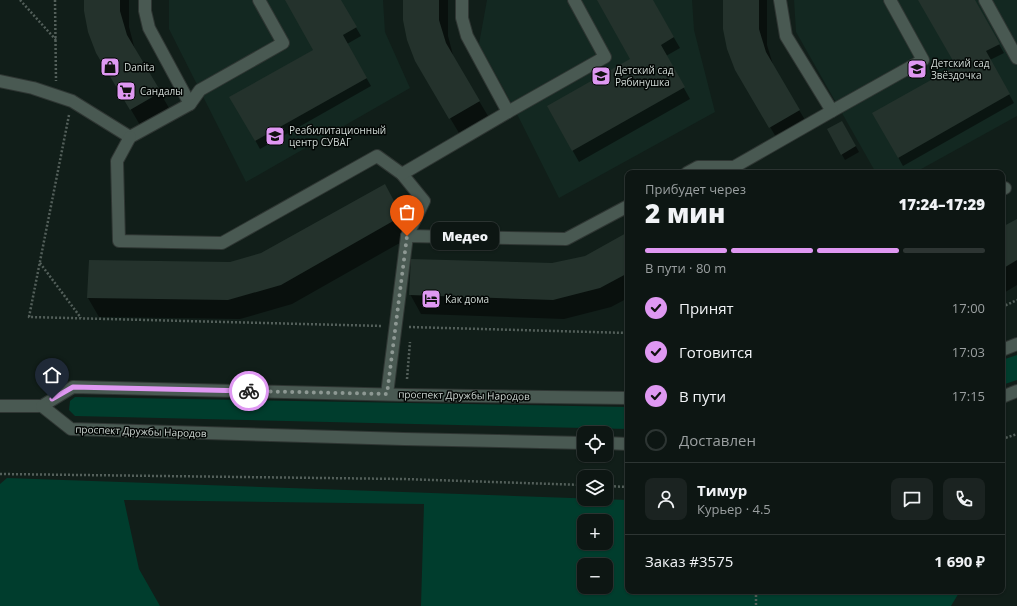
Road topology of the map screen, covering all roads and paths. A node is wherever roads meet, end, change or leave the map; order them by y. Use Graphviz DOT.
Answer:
graph roads {
  1 [pos="20,0"];
  2 [pos="55,0"];
  3 [pos="144,0"];
  4 [pos="259,0"];
  5 [pos="462,0"];
  6 [pos="574,0"];
  7 [pos="780,0"];
  8 [pos="890,0"];
  9 [pos="984,0"];
  10 [pos="56,40"];
  11 [pos="1017,58"];
  12 [pos="0,81"];
  13 [pos="56,83"];
  14 [pos="72,101"];
  15 [pos="190,104"];
  16 [pos="832,111"];
  17 [pos="508,112"];
  18 [pos="130,137"];
  19 [pos="692,170"];
  20 [pos="735,170"];
  21 [pos="402,174"];
  22 [pos="625,208"];
  23 [pos="407,236"];
  24 [pos="40,263"];
  25 [pos="1017,300"];
  26 [pos="1005,306"];
  27 [pos="82,318"];
  28 [pos="396,326"];
  29 [pos="411,327"];
  30 [pos="625,333"];
  31 [pos="1017,344"];
  32 [pos="1005,349"];
  33 [pos="407,379"];
  34 [pos="1017,391"];
  35 [pos="387,394"];
  36 [pos="1005,396"];
  37 [pos="625,398"];
  38 [pos="0,406"];
  39 [pos="42,406"];
  40 [pos="1017,434"];
  41 [pos="1005,438"];
  42 [pos="577,443"];
  43 [pos="613,443"];
  44 [pos="625,444"];
  45 [pos="0,474"];
  46 [pos="577,486"];
  47 [pos="613,486"];
  48 [pos="625,487"];
  49 [pos="756,594"];
  50 [pos="756,606"];
  1 -- 10 [label="path"];
  2 -- 10 [label="path"];
  3 -- 15 [label="street"];
  4 -- 15 [label="street"];
  5 -- 17 [label="street"];
  6 -- 17 [label="street"];
  7 -- 16 [label="street"];
  8 -- 16 [label="street"];
  9 -- 11 [label="street"];
  10 -- 13 [label="path"];
  12 -- 14 [label="street"];
  14 -- 18 [label="street"];
  14 -- 24 [label="path"];
  15 -- 18 [label="street"];
  16 -- 20 [label="street"];
  17 -- 21 [label="street"];
  18 -- 21 [label="street"];
  19 -- 20 [label="street"];
  21 -- 23 [label="street"];
  22 -- 23 [label="street"];
  23 -- 28 [label="street"];
  24 -- 27 [label="path"];
  24 -- 27 [label="path"];
  25 -- 26 [label="path"];
  27 -- 28 [label="path"];
  28 -- 29 [label="path"];
  28 -- 35 [label="street"];
  29 -- 30 [label="path"];
  29 -- 33 [label="path"];
  31 -- 32 [label="street"];
  34 -- 36 [label="street"];
  35 -- 37 [label="street, проспект Дружбы Народов"];
  35 -- 39 [label="street, проспект Дружбы Народов"];
  38 -- 39 [label="street"];
  39 -- 42 [label="street, проспект Дружбы Народов"];
  40 -- 41 [label="path"];
  43 -- 44 [label="street"];
  45 -- 46 [label="path"];
  47 -- 48 [label="path"];
  49 -- 50 [label="path"];
}
